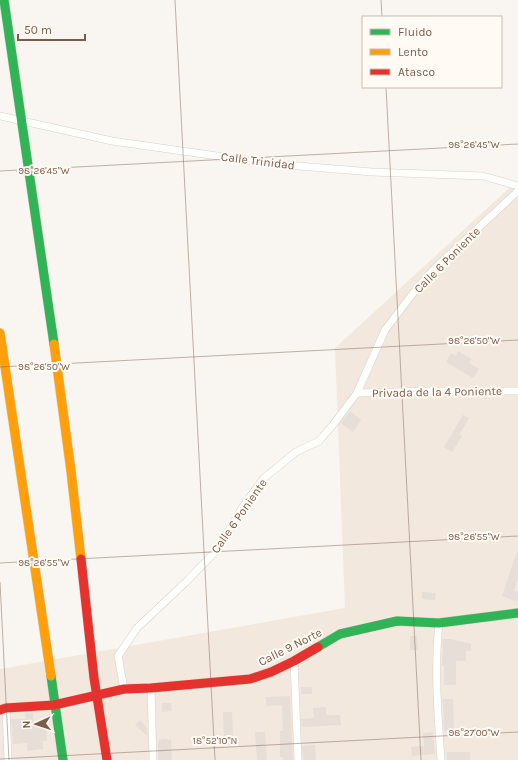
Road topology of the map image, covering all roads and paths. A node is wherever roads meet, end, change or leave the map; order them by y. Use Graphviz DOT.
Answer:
graph roads {
  1 [pos="4,0"];
  2 [pos="0,116"];
  3 [pos="20,120"];
  4 [pos="518,186"];
  5 [pos="518,191"];
  6 [pos="0,333"];
  7 [pos="518,391"];
  8 [pos="357,393"];
  9 [pos="518,613"];
  10 [pos="440,623"];
  11 [pos="294,661"];
  12 [pos="151,688"];
  13 [pos="124,689"];
  14 [pos="96,696"];
  15 [pos="54,705"];
  16 [pos="3,709"];
  17 [pos="8,760"];
  18 [pos="63,760"];
  19 [pos="107,760"];
  20 [pos="153,760"];
  21 [pos="298,760"];
  22 [pos="441,760"];
  1 -- 3 [label="main road"];
  2 -- 3 [label="street, Calle Trinidad"];
  3 -- 4 [label="street, Calle Trinidad"];
  3 -- 14 [label="main road"];
  5 -- 8 [label="street, Calle 6 Poniente"];
  6 -- 15 [label="main road"];
  7 -- 8 [label="street, Privada de la 4 Poniente"];
  8 -- 13 [label="street, Calle 6 Poniente"];
  9 -- 10 [label="main road, Calle 9 Norte"];
  10 -- 11 [label="main road, Calle 9 Norte"];
  10 -- 22 [label="street"];
  11 -- 12 [label="main road, Calle 9 Norte"];
  11 -- 21 [label="street"];
  12 -- 13 [label="main road, Calle 9 Norte"];
  12 -- 20 [label="street"];
  13 -- 14 [label="main road, Calle 9 Norte"];
  14 -- 15 [label="main road, Calle 9 Norte"];
  14 -- 19 [label="main road"];
  15 -- 16 [label="main road, Calle 9 Norte"];
  15 -- 18 [label="main road"];
  16 -- 17 [label="street"];
}
